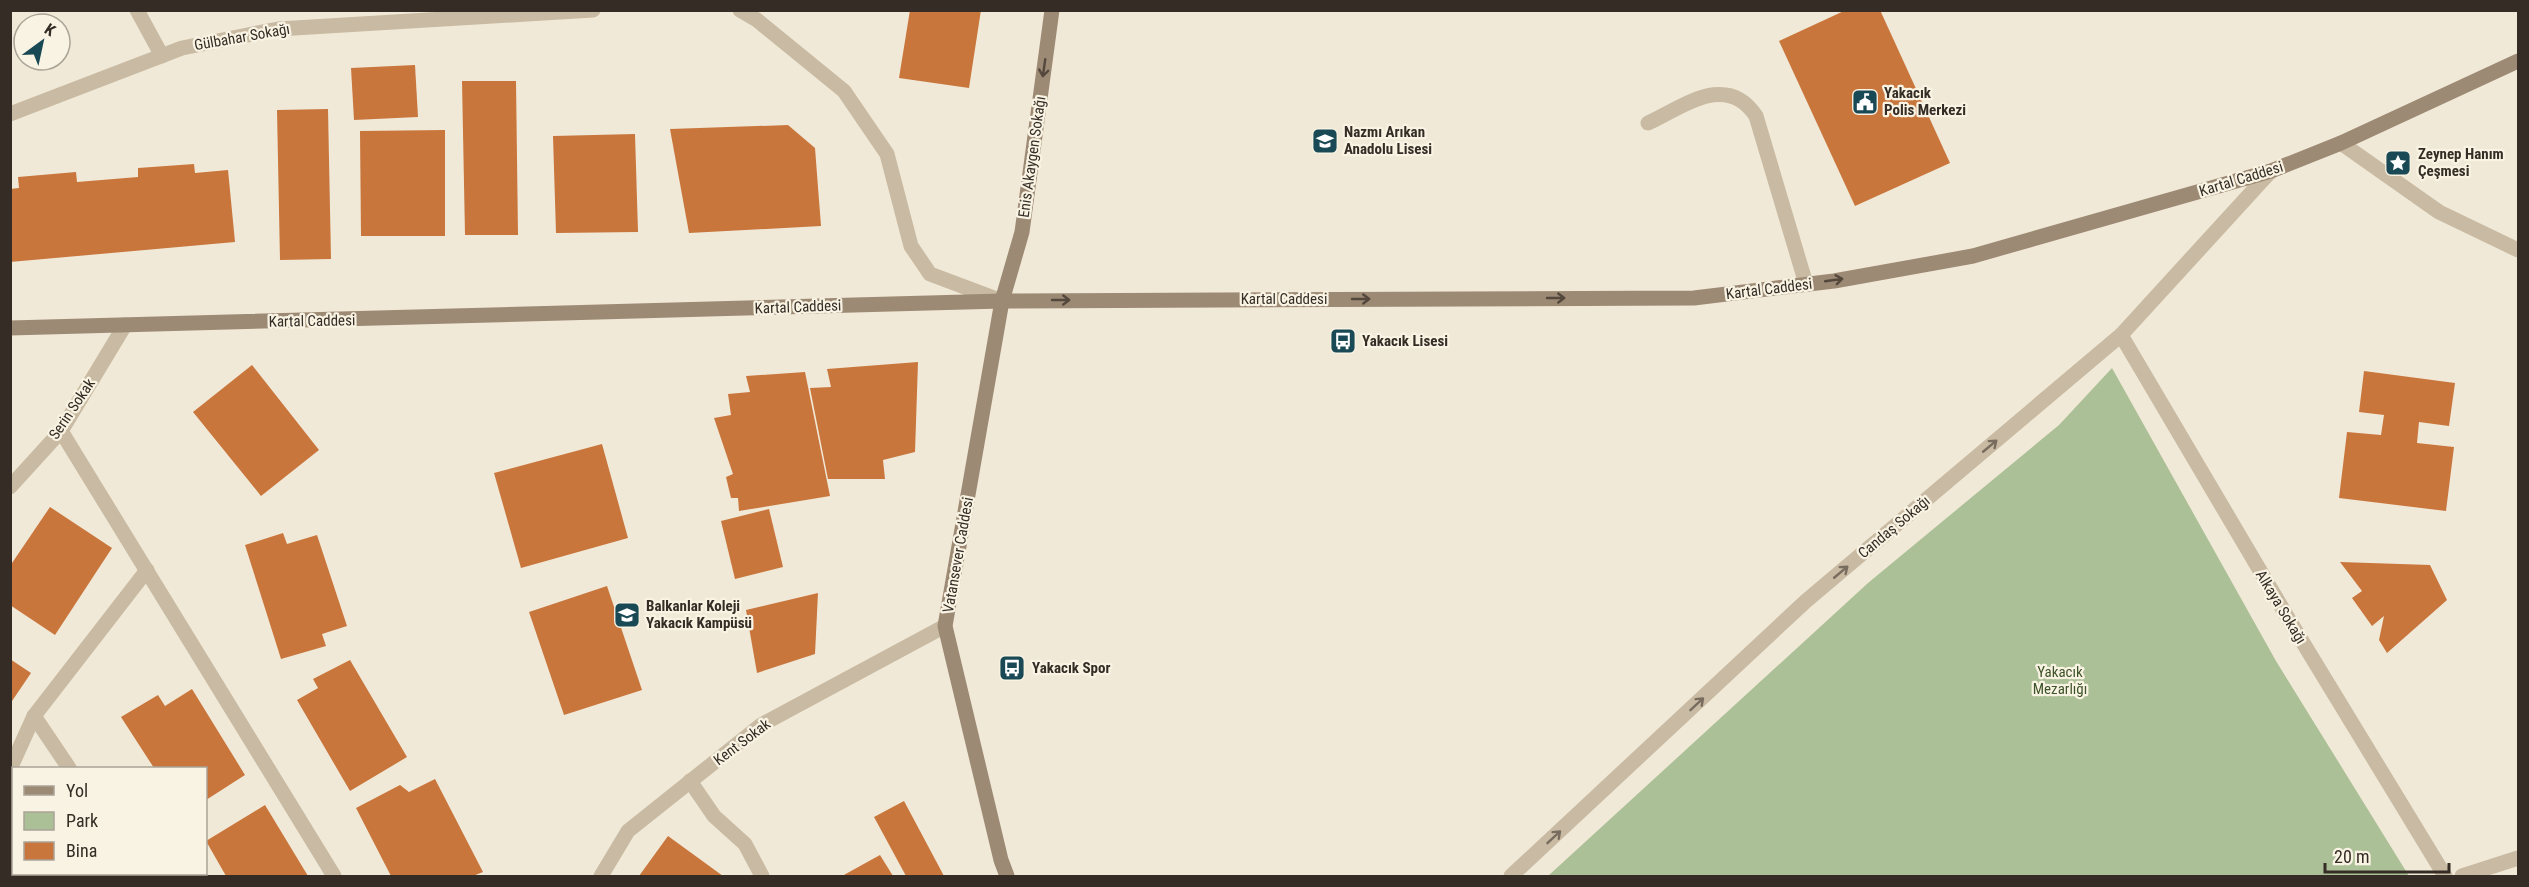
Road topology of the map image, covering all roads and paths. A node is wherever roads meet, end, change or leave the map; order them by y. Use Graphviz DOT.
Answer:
graph roads {
  1 [pos="137,10"];
  2 [pos="594,10"];
  3 [pos="740,10"];
  4 [pos="1052,10"];
  5 [pos="162,56"];
  6 [pos="2518,61"];
  7 [pos="10,114"];
  8 [pos="1648,123"];
  9 [pos="2342,143"];
  10 [pos="2271,171"];
  11 [pos="2518,250"];
  12 [pos="1806,284"];
  13 [pos="1002,301"];
  14 [pos="125,326"];
  15 [pos="10,328"];
  16 [pos="2121,335"];
  17 [pos="61,431"];
  18 [pos="10,487"];
  19 [pos="147,570"];
  20 [pos="945,626"];
  21 [pos="34,716"];
  22 [pos="68,767"];
  23 [pos="10,769"];
  24 [pos="690,781"];
  25 [pos="2518,858"];
  26 [pos="334,876"];
  27 [pos="601,876"];
  28 [pos="762,876"];
  29 [pos="1007,876"];
  30 [pos="1511,876"];
  31 [pos="2445,876"];
  32 [pos="2462,876"];
  1 -- 5 [label="street"];
  2 -- 5 [label="street, Gülbahar Sokağı"];
  3 -- 13 [label="street"];
  4 -- 13 [label="main road, Enis Akaygen Sokağı, one-way"];
  5 -- 7 [label="street, Gülbahar Sokağı"];
  6 -- 9 [label="main road, Kartal Caddesi"];
  8 -- 12 [label="street"];
  9 -- 10 [label="main road, Kartal Caddesi"];
  9 -- 11 [label="street"];
  12 -- 10 [label="main road, Kartal Caddesi, one-way"];
  10 -- 16 [label="street, Candaş Sokağı"];
  13 -- 12 [label="main road, Kartal Caddesi, one-way"];
  13 -- 14 [label="main road, Kartal Caddesi"];
  13 -- 20 [label="main road, Vatansever Caddesi"];
  14 -- 15 [label="main road, Kartal Caddesi"];
  14 -- 17 [label="street, Serin Sokak"];
  30 -- 16 [label="street, Candaş Sokağı, one-way"];
  16 -- 31 [label="street, Alkaya Sokağı"];
  17 -- 18 [label="street, Serin Sokak"];
  17 -- 19 [label="street"];
  19 -- 21 [label="street"];
  19 -- 26 [label="street"];
  20 -- 24 [label="street, Kent Sokak"];
  20 -- 29 [label="main road, Vatansever Caddesi"];
  21 -- 22 [label="street"];
  21 -- 23 [label="street"];
  24 -- 27 [label="street, Kent Sokak"];
  24 -- 28 [label="street"];
  25 -- 32 [label="street"];
}
